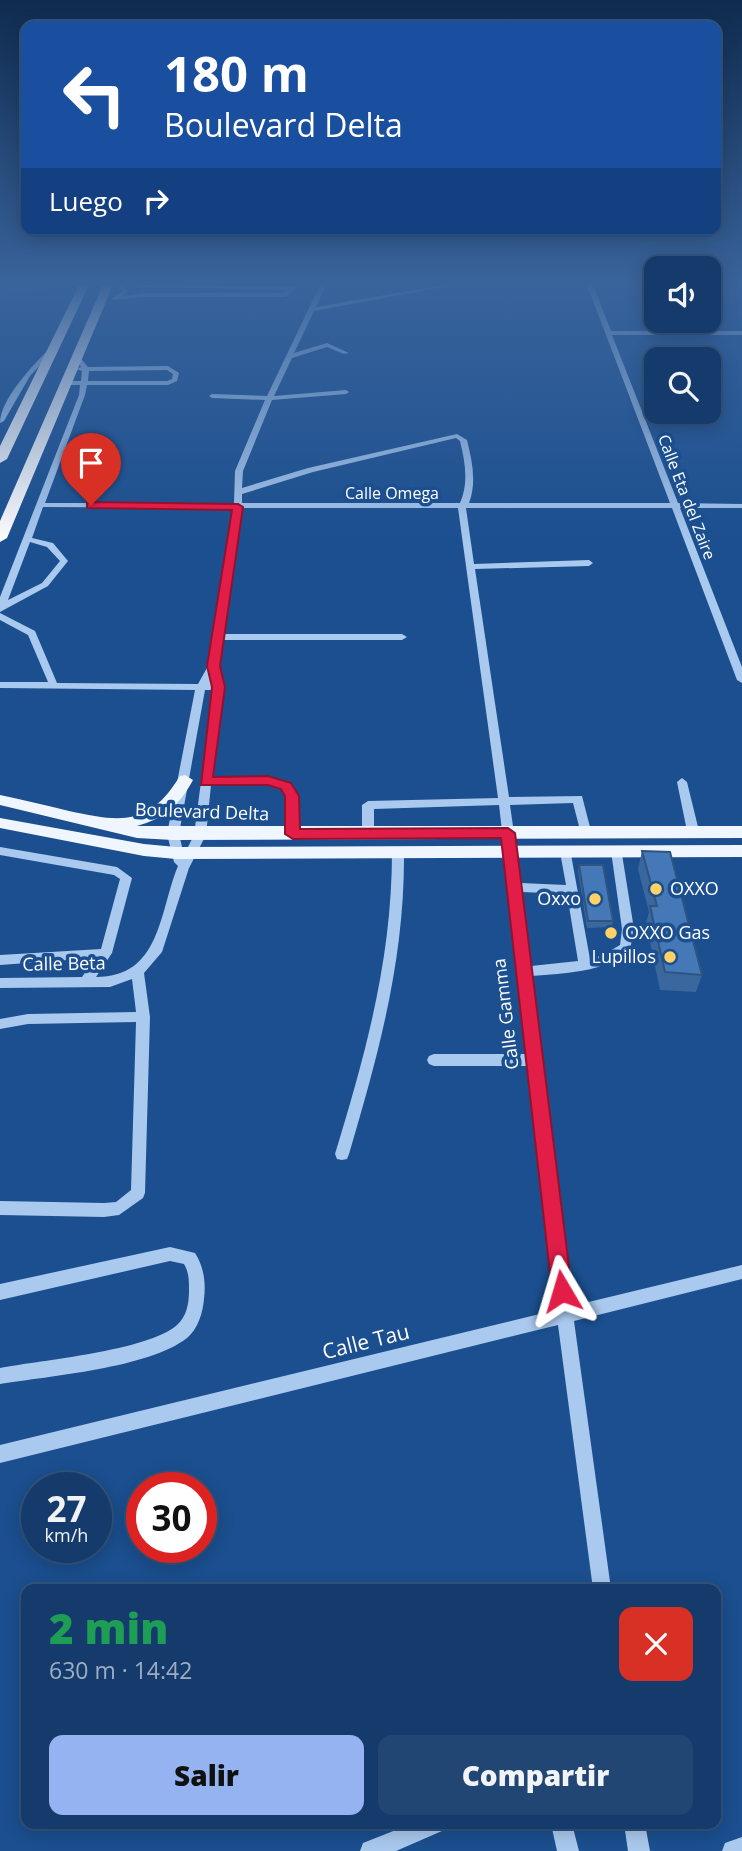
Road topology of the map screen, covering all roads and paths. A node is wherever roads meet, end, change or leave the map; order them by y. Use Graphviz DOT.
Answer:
graph roads {
  1 [pos="30,371"];
  2 [pos="42,371"];
  3 [pos="74,371"];
  4 [pos="81,371"];
  5 [pos="173,371"];
  6 [pos="284,371"];
  7 [pos="624,371"];
  8 [pos="66,383"];
  9 [pos="85,383"];
  10 [pos="346,392"];
  11 [pos="212,396"];
  12 [pos="270,398"];
  13 [pos="0,421"];
  14 [pos="0,459"];
  15 [pos="239,492"];
  16 [pos="41,505"];
  17 [pos="676,506"];
  18 [pos="742,506"];
  19 [pos="238,507"];
  20 [pos="462,508"];
  21 [pos="0,538"];
  22 [pos="27,539"];
  23 [pos="589,563"];
  24 [pos="471,567"];
  25 [pos="1,610"];
  26 [pos="218,637"];
  27 [pos="402,637"];
  28 [pos="214,666"];
  29 [pos="742,680"];
  30 [pos="0,685"];
  31 [pos="54,686"];
  32 [pos="218,687"];
  33 [pos="200,688"];
  34 [pos="185,780"];
  35 [pos="206,782"];
  36 [pos="682,782"];
  37 [pos="0,800"];
  38 [pos="503,801"];
  39 [pos="93,821"];
  40 [pos="0,823"];
  41 [pos="584,831"];
  42 [pos="693,831"];
  43 [pos="742,831"];
  44 [pos="508,833"];
  45 [pos="173,834"];
  46 [pos="293,834"];
  47 [pos="368,834"];
  48 [pos="200,835"];
  49 [pos="742,850"];
  50 [pos="0,851"];
  51 [pos="398,851"];
  52 [pos="511,851"];
  53 [pos="617,851"];
  54 [pos="566,852"];
  55 [pos="193,853"];
  56 [pos="179,861"];
  57 [pos="514,887"];
  58 [pos="572,890"];
  59 [pos="106,953"];
  60 [pos="0,960"];
  61 [pos="585,964"];
  62 [pos="137,972"];
  63 [pos="524,972"];
  64 [pos="86,982"];
  65 [pos="0,983"];
  66 [pos="143,1017"];
  67 [pos="0,1024"];
  68 [pos="434,1060"];
  69 [pos="535,1060"];
  70 [pos="342,1154"];
  71 [pos="0,1208"];
  72 [pos="742,1272"];
  73 [pos="0,1292"];
  74 [pos="565,1317"];
  75 [pos="0,1376"];
  76 [pos="0,1454"];
  77 [pos="601,1584"];
  78 [pos="423,1829"];
  79 [pos="563,1829"];
  80 [pos="636,1829"];
  81 [pos="742,1848"];
  82 [pos="371,1851"];
  83 [pos="568,1851"];
  84 [pos="639,1851"];
  85 [pos="733,1851"];
  1 -- 13 [label="street"];
  2 -- 14 [label="highway"];
  3 -- 8 [label="highway"];
  4 -- 9 [label="street"];
  5 -- 9 [label="street"];
  6 -- 12 [label="street"];
  7 -- 17 [label="street, Calle Eta del Zaire"];
  8 -- 9 [label="street"];
  8 -- 21 [label="highway"];
  9 -- 16 [label="street"];
  10 -- 12 [label="street"];
  11 -- 12 [label="street"];
  12 -- 15 [label="street"];
  15 -- 19 [label="street"];
  15 -- 20 [label="street, Calle Gamma"];
  16 -- 19 [label="street, Calle Omega"];
  16 -- 22 [label="street"];
  17 -- 18 [label="street, Calle Omega"];
  17 -- 20 [label="street, Calle Omega"];
  17 -- 29 [label="street, Calle Eta del Zaire"];
  19 -- 20 [label="street, Calle Omega"];
  19 -- 26 [label="street"];
  20 -- 24 [label="street, Calle Gamma"];
  22 -- 25 [label="street"];
  22 -- 25 [label="street"];
  23 -- 24 [label="street"];
  24 -- 38 [label="street, Calle Gamma"];
  25 -- 31 [label="street"];
  26 -- 27 [label="street"];
  26 -- 28 [label="street"];
  28 -- 32 [label="street"];
  28 -- 33 [label="street"];
  30 -- 31 [label="street"];
  31 -- 33 [label="street"];
  32 -- 33 [label="street"];
  32 -- 35 [label="street"];
  33 -- 34 [label="street"];
  34 -- 39 [label="main road"];
  34 -- 45 [label="street"];
  35 -- 46 [label="street"];
  35 -- 48 [label="street"];
  36 -- 42 [label="street"];
  37 -- 39 [label="main road, Boulevard Delta"];
  38 -- 41 [label="street"];
  38 -- 44 [label="street, Calle Gamma"];
  38 -- 47 [label="street"];
  39 -- 45 [label="main road, Boulevard Delta"];
  40 -- 56 [label="main road"];
  41 -- 42 [label="main road, Boulevard Delta"];
  41 -- 44 [label="main road, Boulevard Delta"];
  42 -- 43 [label="main road, Boulevard Delta"];
  44 -- 47 [label="main road, Boulevard Delta"];
  44 -- 52 [label="street, Calle Gamma"];
  45 -- 48 [label="main road, Boulevard Delta"];
  45 -- 56 [label="street"];
  46 -- 47 [label="main road, Boulevard Delta"];
  46 -- 48 [label="main road, Boulevard Delta"];
  48 -- 55 [label="street"];
  49 -- 53 [label="main road"];
  50 -- 59 [label="street"];
  51 -- 52 [label="main road"];
  51 -- 55 [label="main road"];
  51 -- 70 [label="street"];
  52 -- 54 [label="main road"];
  52 -- 57 [label="street, Calle Gamma"];
  53 -- 54 [label="main road"];
  53 -- 61 [label="street"];
  54 -- 58 [label="street"];
  55 -- 56 [label="main road"];
  56 -- 62 [label="street"];
  57 -- 58 [label="street"];
  57 -- 63 [label="street, Calle Gamma"];
  58 -- 61 [label="street"];
  59 -- 60 [label="street"];
  59 -- 64 [label="street"];
  61 -- 63 [label="street"];
  62 -- 64 [label="street, Calle Beta"];
  62 -- 66 [label="street"];
  63 -- 69 [label="street, Calle Gamma"];
  64 -- 65 [label="street, Calle Beta"];
  66 -- 67 [label="street"];
  66 -- 71 [label="street"];
  68 -- 69 [label="street"];
  69 -- 74 [label="street, Calle Gamma"];
  72 -- 74 [label="street, Calle Tau"];
  73 -- 75 [label="street"];
  74 -- 76 [label="street, Calle Tau"];
  74 -- 77 [label="street, Calle Gamma"];
  78 -- 82 [label="street"];
  79 -- 83 [label="street"];
  80 -- 84 [label="street"];
  81 -- 85 [label="street"];
}
